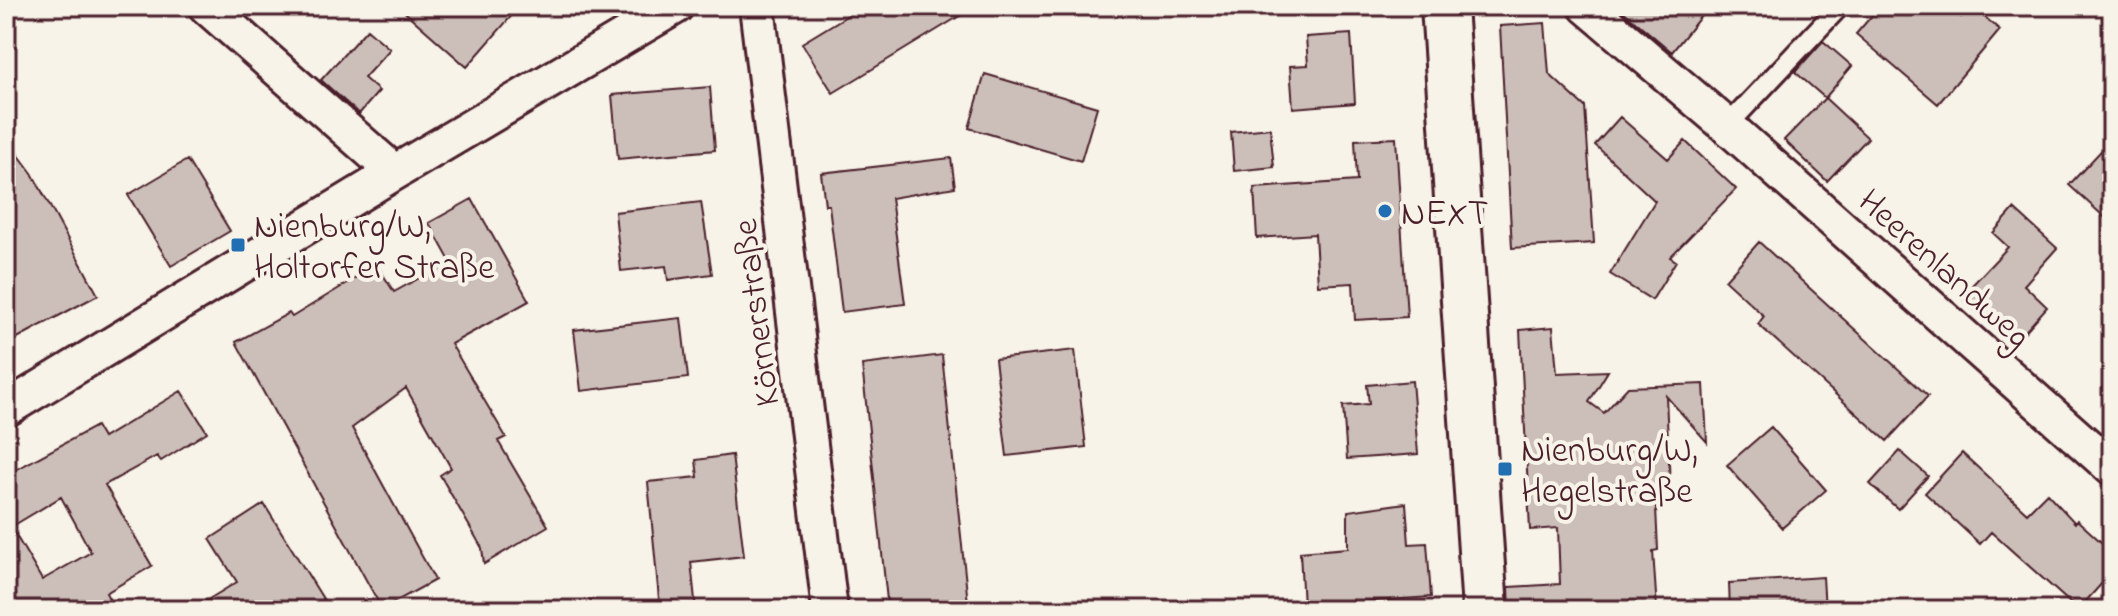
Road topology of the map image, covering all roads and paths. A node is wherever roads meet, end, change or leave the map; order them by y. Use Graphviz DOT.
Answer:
graph roads {
  1 [pos="206,6"];
  2 [pos="676,6"];
  3 [pos="757,6"];
  4 [pos="1444,6"];
  5 [pos="1586,6"];
  6 [pos="1840,6"];
  7 [pos="1727,126"];
  8 [pos="392,174"];
  9 [pos="6,409"];
  10 [pos="2112,468"];
  11 [pos="830,610"];
  12 [pos="1485,610"];
  1 -- 8 [label="street"];
  2 -- 8 [label="street"];
  3 -- 11 [label="street, Körnerstraße"];
  4 -- 12 [label="main road"];
  5 -- 7 [label="street, Heerenlandweg"];
  6 -- 7 [label="lane"];
  7 -- 10 [label="street, Heerenlandweg"];
  8 -- 9 [label="street"];
}
